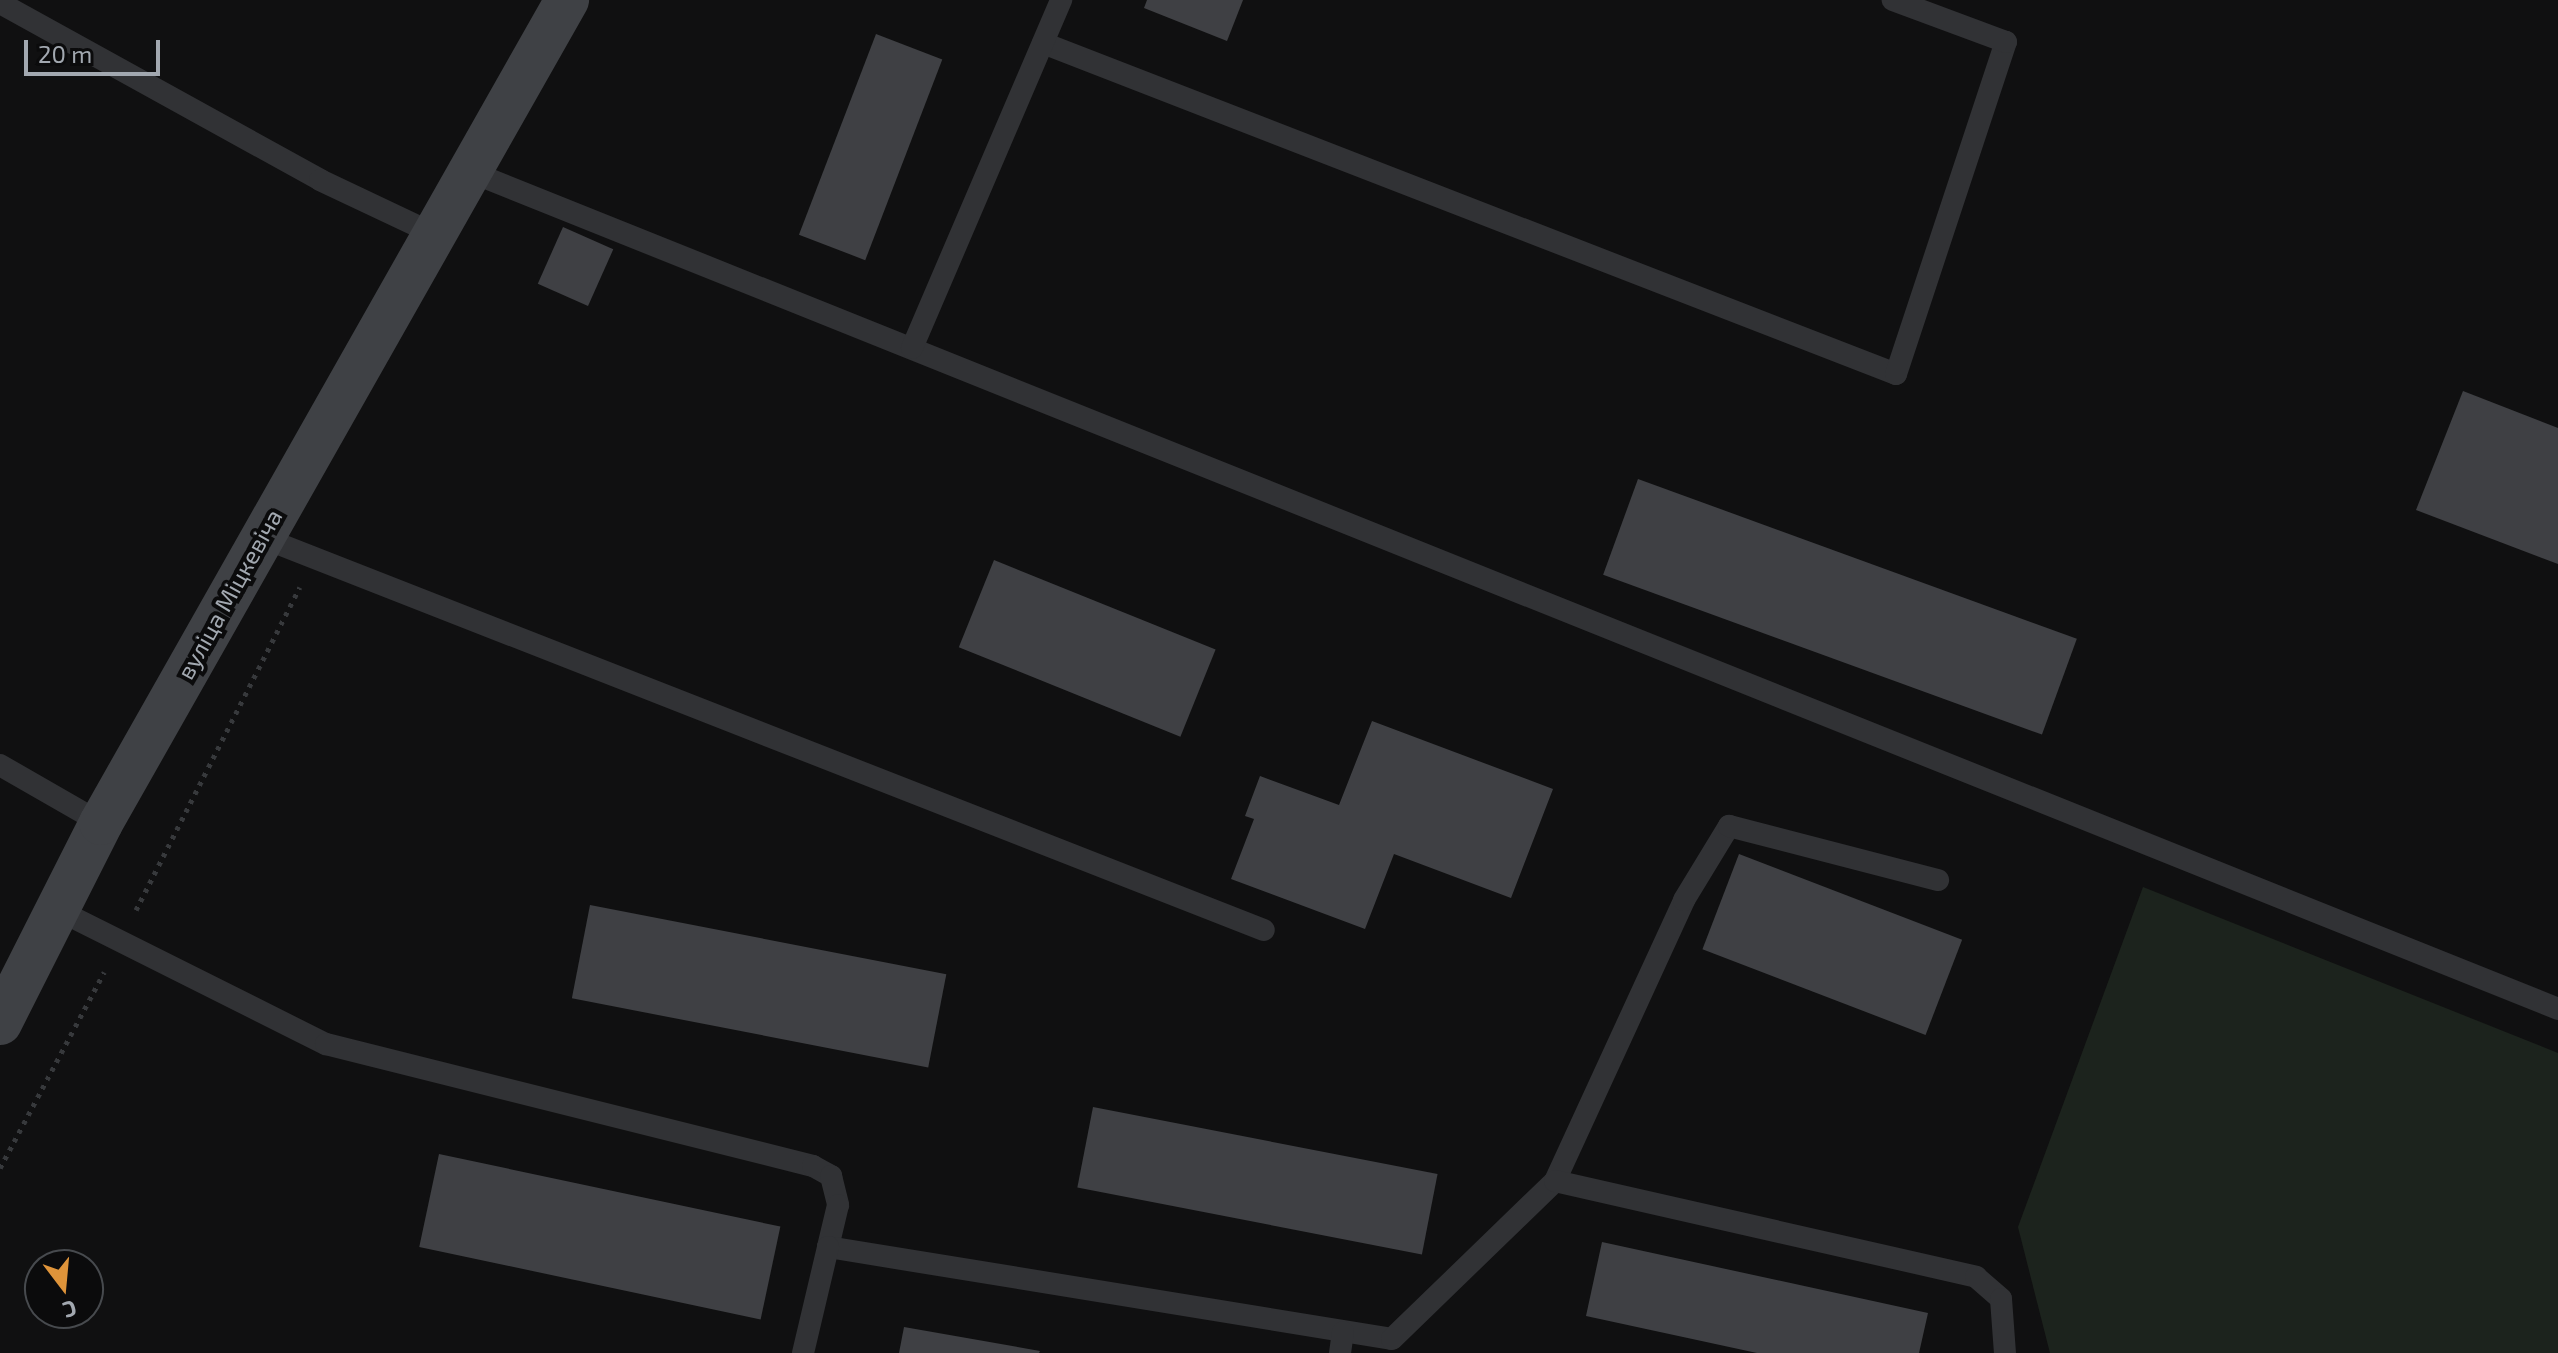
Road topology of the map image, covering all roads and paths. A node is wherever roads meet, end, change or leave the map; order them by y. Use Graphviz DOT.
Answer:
graph roads {
  1 [pos="567,0"];
  2 [pos="1061,0"];
  3 [pos="1893,0"];
  4 [pos="0,3"];
  5 [pos="1043,43"];
  6 [pos="471,172"];
  7 [pos="434,234"];
  8 [pos="912,348"];
  9 [pos="261,537"];
  10 [pos="315,558"];
  11 [pos="0,765"];
  12 [pos="101,823"];
  13 [pos="1938,880"];
  14 [pos="58,910"];
  15 [pos="1264,930"];
  16 [pos="120,941"];
  17 [pos="2558,1009"];
  18 [pos="0,1023"];
  19 [pos="0,1168"];
  20 [pos="1555,1181"];
  21 [pos="828,1247"];
  22 [pos="1342,1342"];
  23 [pos="803,1353"];
  24 [pos="2005,1353"];
  1 -- 6 [label="street, вуліца Міцкевіча"];
  2 -- 5 [label="lane"];
  3 -- 5 [label="lane"];
  4 -- 7 [label="lane"];
  5 -- 8 [label="lane"];
  6 -- 7 [label="street, вуліца Міцкевіча"];
  6 -- 8 [label="lane"];
  7 -- 9 [label="street, вуліца Міцкевіча"];
  8 -- 17 [label="lane"];
  9 -- 10 [label="lane"];
  9 -- 12 [label="street, вуліца Міцкевіча"];
  10 -- 15 [label="lane"];
  10 -- 16 [label="path"];
  11 -- 12 [label="lane"];
  12 -- 14 [label="street, вуліца Міцкевіча"];
  13 -- 20 [label="lane"];
  14 -- 16 [label="lane"];
  14 -- 18 [label="street, вуліца Міцкевіча"];
  16 -- 19 [label="path"];
  16 -- 21 [label="lane"];
  20 -- 22 [label="lane"];
  20 -- 24 [label="lane"];
  21 -- 22 [label="lane"];
  21 -- 23 [label="lane"];
}
